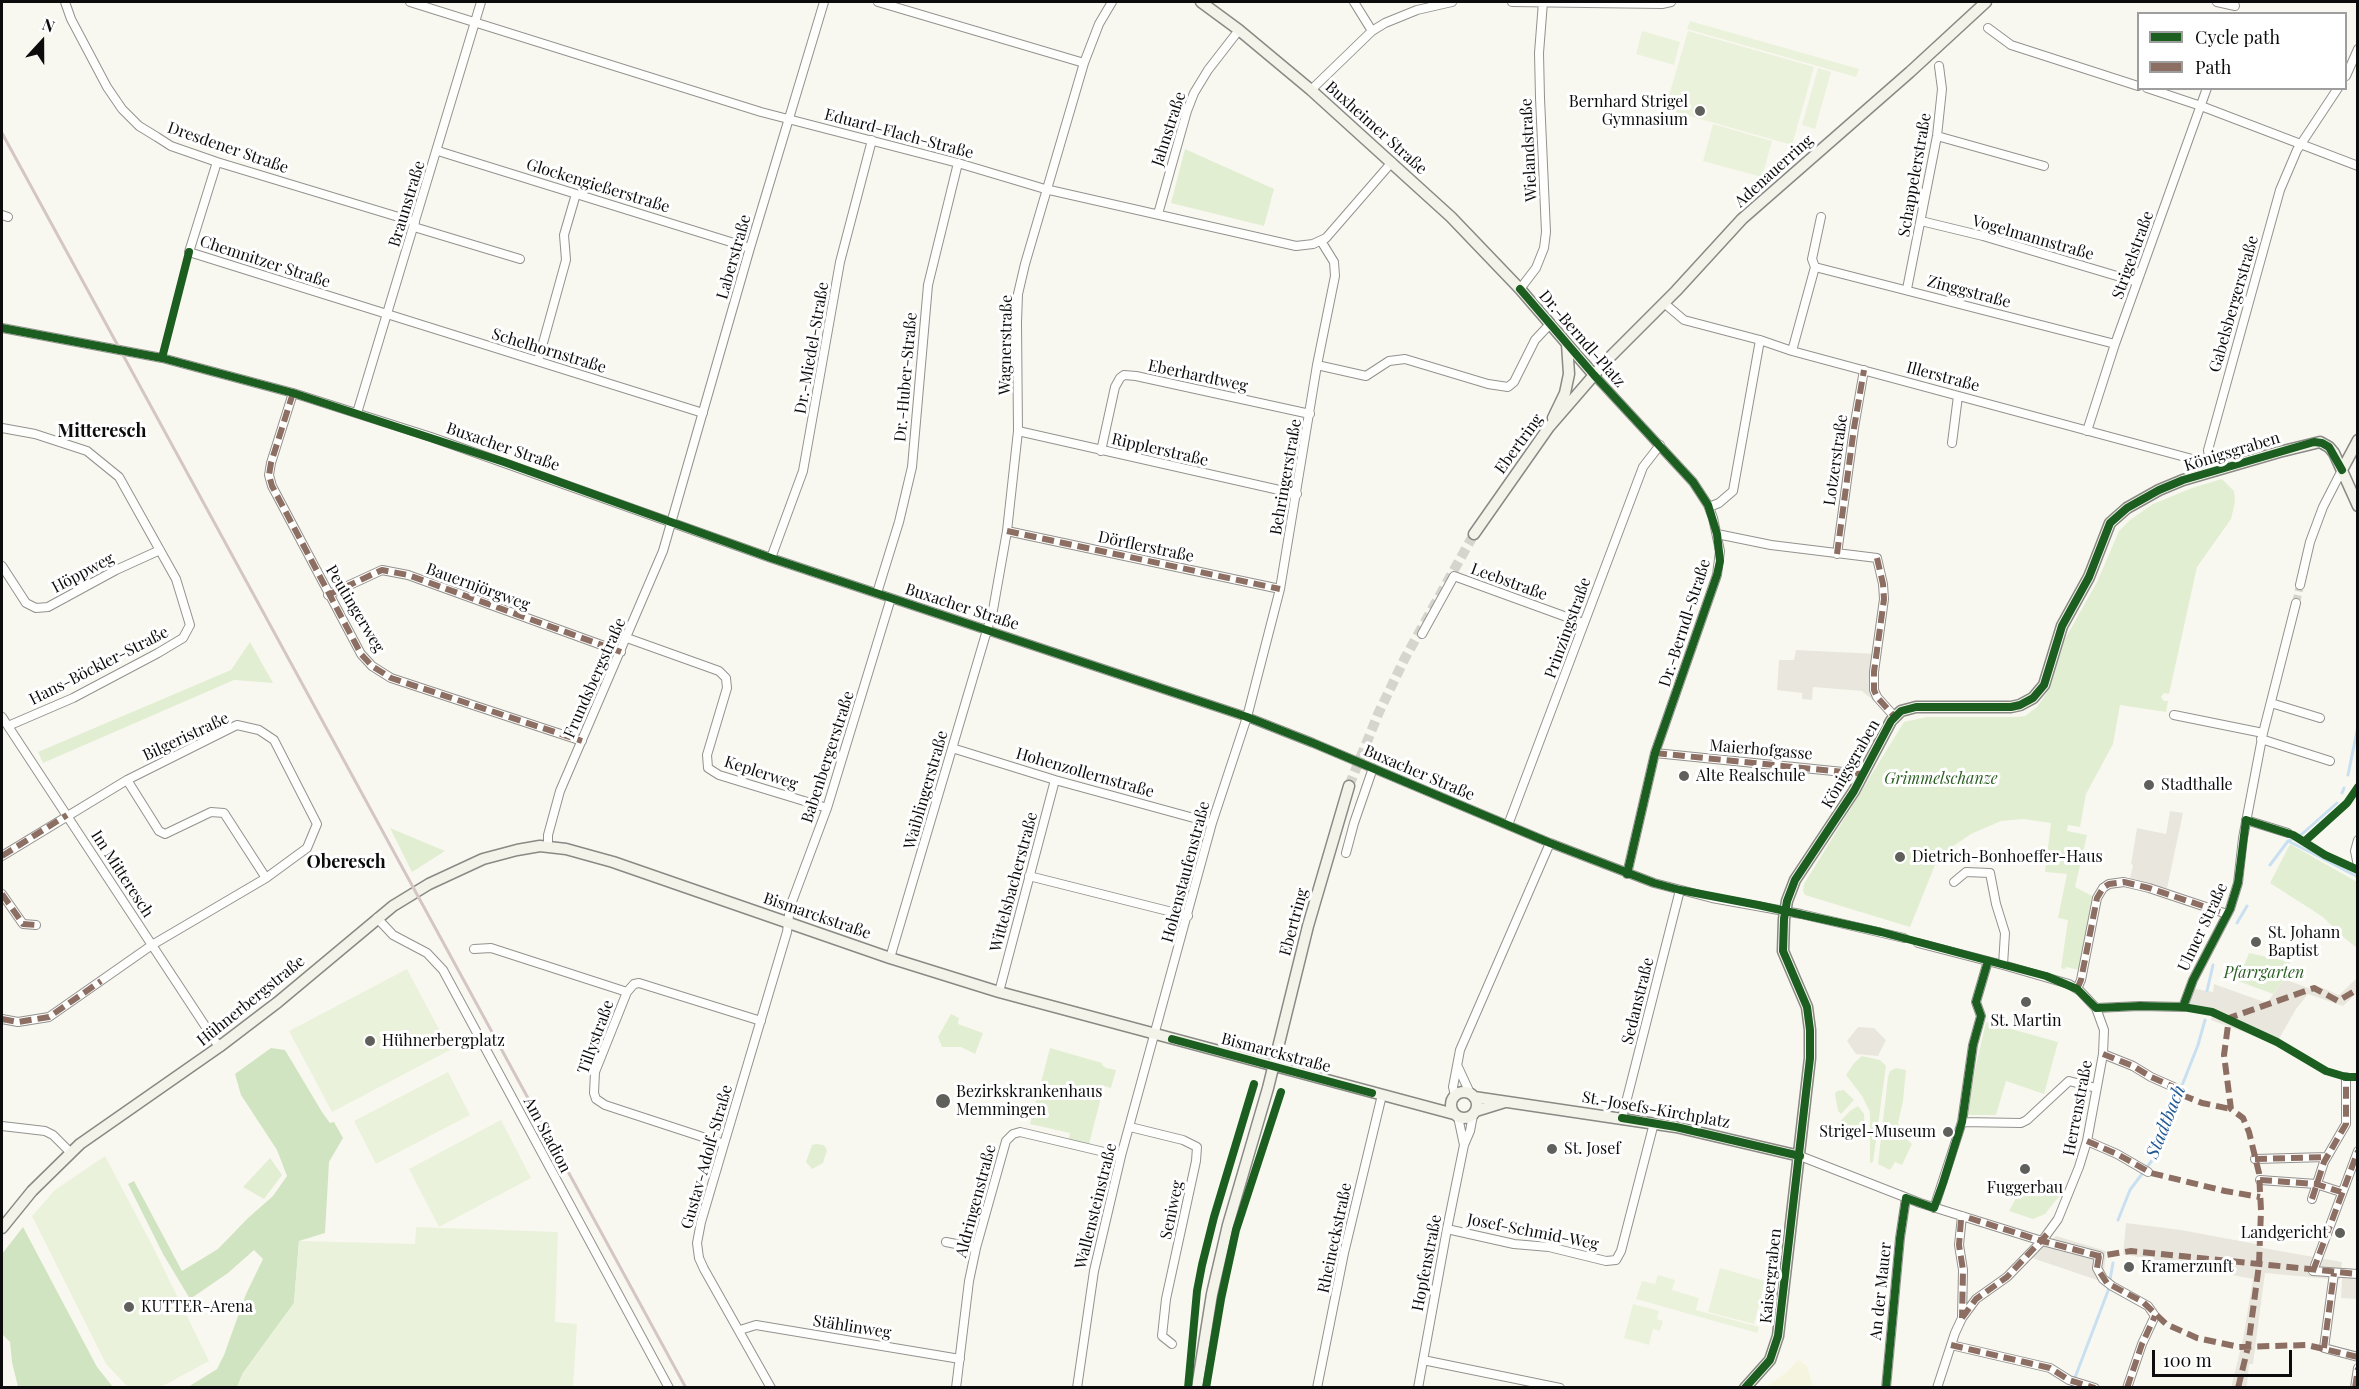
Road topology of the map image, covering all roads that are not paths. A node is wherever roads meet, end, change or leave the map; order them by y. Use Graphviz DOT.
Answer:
graph roads {
  1 [pos="65,2"];
  2 [pos="410,2"];
  3 [pos="481,2"];
  4 [pos="824,2"];
  5 [pos="878,2"];
  6 [pos="1112,2"];
  7 [pos="1201,2"];
  8 [pos="1354,2"];
  9 [pos="1452,2"];
  10 [pos="1512,2"];
  11 [pos="1543,2"];
  12 [pos="1671,2"];
  13 [pos="1986,2"];
  14 [pos="2217,2"];
  15 [pos="2234,7"];
  16 [pos="476,23"];
  17 [pos="1988,28"];
  18 [pos="1239,30"];
  19 [pos="1372,31"];
  20 [pos="2358,49"];
  21 [pos="1084,63"];
  22 [pos="1939,66"];
  23 [pos="2347,74"];
  24 [pos="2137,85"];
  25 [pos="1311,90"];
  26 [pos="2153,90"];
  27 [pos="2206,90"];
  28 [pos="2337,90"];
  29 [pos="2201,106"];
  30 [pos="789,119"];
  31 [pos="1937,136"];
  32 [pos="872,140"];
  33 [pos="2300,145"];
  34 [pos="438,151"];
  35 [pos="217,162"];
  36 [pos="1392,162"];
  37 [pos="958,163"];
  38 [pos="2044,166"];
  39 [pos="2358,166"];
  40 [pos="1045,189"];
  41 [pos="576,194"];
  42 [pos="1158,214"];
  43 [pos="1821,217"];
  44 [pos="1921,221"];
  45 [pos="415,225"];
  46 [pos="1321,241"];
  47 [pos="750,248"];
  48 [pos="520,258"];
  49 [pos="1815,267"];
  50 [pos="2137,282"];
  51 [pos="1520,289"];
  52 [pos="1907,289"];
  53 [pos="1664,303"];
  54 [pos="387,316"];
  55 [pos="1550,324"];
  56 [pos="2,328"];
  57 [pos="1760,340"];
  58 [pos="1567,344"];
  59 [pos="2115,344"];
  60 [pos="1792,351"];
  61 [pos="538,361"];
  62 [pos="1317,365"];
  63 [pos="1864,370"];
  64 [pos="1594,375"];
  65 [pos="293,393"];
  66 [pos="1958,396"];
  67 [pos="1624,406"];
  68 [pos="357,413"];
  69 [pos="703,413"];
  70 [pos="1310,414"];
  71 [pos="1549,427"];
  72 [pos="2,428"];
  73 [pos="1018,431"];
  74 [pos="2087,431"];
  75 [pos="2358,440"];
  76 [pos="1952,443"];
  77 [pos="1660,445"];
  78 [pos="1101,451"];
  79 [pos="2218,470"];
  80 [pos="2342,470"];
  81 [pos="1297,494"];
  82 [pos="2358,506"];
  83 [pos="1708,507"];
  84 [pos="672,521"];
  85 [pos="1007,531"];
  86 [pos="1473,534"];
  87 [pos="1718,534"];
  88 [pos="160,550"];
  89 [pos="1837,554"];
  90 [pos="771,558"];
  91 [pos="2,566"];
  92 [pos="2300,585"];
  93 [pos="1280,589"];
  94 [pos="877,593"];
  95 [pos="328,595"];
  96 [pos="891,598"];
  97 [pos="2296,603"];
  98 [pos="1583,623"];
  99 [pos="988,630"];
  100 [pos="1422,634"];
  101 [pos="627,638"];
  102 [pos="621,652"];
  103 [pos="2271,703"];
  104 [pos="2175,715"];
  105 [pos="1894,716"];
  106 [pos="2,717"];
  107 [pos="1247,717"];
  108 [pos="2320,718"];
  109 [pos="8,726"];
  110 [pos="2262,736"];
  111 [pos="582,741"];
  112 [pos="952,748"];
  113 [pos="1655,753"];
  114 [pos="2330,761"];
  115 [pos="1373,768"];
  116 [pos="1863,774"];
  117 [pos="127,780"];
  118 [pos="1055,780"];
  119 [pos="1349,786"];
  120 [pos="827,808"];
  121 [pos="67,815"];
  122 [pos="2246,820"];
  123 [pos="1212,822"];
  124 [pos="1508,825"];
  125 [pos="2288,833"];
  126 [pos="2358,840"];
  127 [pos="1550,843"];
  128 [pos="548,846"];
  129 [pos="1346,853"];
  130 [pos="2,856"];
  131 [pos="2358,866"];
  132 [pos="1627,874"];
  133 [pos="1029,876"];
  134 [pos="266,878"];
  135 [pos="1954,882"];
  136 [pos="1680,890"];
  137 [pos="2,894"];
  138 [pos="1785,910"];
  139 [pos="2227,914"];
  140 [pos="1188,916"];
  141 [pos="377,918"];
  142 [pos="788,922"];
  143 [pos="36,925"];
  144 [pos="1904,938"];
  145 [pos="1918,943"];
  146 [pos="152,945"];
  147 [pos="474,949"];
  148 [pos="890,958"];
  149 [pos="1988,961"];
  150 [pos="2003,964"];
  151 [pos="2077,989"];
  152 [pos="627,992"];
  153 [pos="999,992"];
  154 [pos="2096,1008"];
  155 [pos="2,1019"];
  156 [pos="760,1021"];
  157 [pos="1156,1034"];
  158 [pos="219,1047"];
  159 [pos="2103,1054"];
  160 [pos="1272,1066"];
  161 [pos="1458,1067"];
  162 [pos="2346,1077"];
  163 [pos="2096,1088"];
  164 [pos="2178,1089"];
  165 [pos="1382,1095"];
  166 [pos="1472,1095"];
  167 [pos="1454,1098"];
  168 [pos="1506,1102"];
  169 [pos="1424,1105"];
  170 [pos="1474,1113"];
  171 [pos="1456,1116"];
  172 [pos="1622,1118"];
  173 [pos="1962,1122"];
  174 [pos="1653,1123"];
  175 [pos="2,1126"];
  176 [pos="1130,1127"];
  177 [pos="2087,1141"];
  178 [pos="724,1144"];
  179 [pos="1464,1144"];
  180 [pos="2358,1151"];
  181 [pos="71,1153"];
  182 [pos="1121,1156"];
  183 [pos="1800,1156"];
  184 [pos="2327,1157"];
  185 [pos="2255,1159"];
  186 [pos="2146,1170"];
  187 [pos="2260,1180"];
  188 [pos="2316,1184"];
  189 [pos="2341,1192"];
  190 [pos="1906,1198"];
  191 [pos="2312,1199"];
  192 [pos="1934,1208"];
  193 [pos="1962,1216"];
  194 [pos="2,1228"];
  195 [pos="1447,1229"];
  196 [pos="2042,1241"];
  197 [pos="946,1242"];
  198 [pos="976,1248"];
  199 [pos="2334,1273"];
  200 [pos="2358,1274"];
  201 [pos="1962,1318"];
  202 [pos="740,1330"];
  203 [pos="1172,1344"];
  204 [pos="1951,1345"];
  205 [pos="2358,1357"];
  206 [pos="960,1359"];
  207 [pos="1423,1360"];
  208 [pos="2358,1368"];
  209 [pos="2070,1382"];
  210 [pos="669,1388"];
  211 [pos="771,1388"];
  212 [pos="956,1388"];
  213 [pos="1077,1388"];
  214 [pos="1197,1388"];
  215 [pos="1317,1388"];
  216 [pos="1418,1388"];
  217 [pos="1560,1388"];
  218 [pos="1745,1388"];
  219 [pos="1886,1388"];
  220 [pos="1937,1388"];
  221 [pos="2095,1388"];
  222 [pos="2127,1388"];
  223 [pos="2355,1388"];
  1 -- 35 [label="street, Dresdener Straße"];
  2 -- 16 [label="street, Eduard-Flach-Straße"];
  3 -- 16 [label="street, Braunstraße"];
  4 -- 30 [label="street, Laberstraße"];
  5 -- 21 [label="street"];
  6 -- 21 [label="street, Wagnerstraße"];
  7 -- 18 [label="street, Buxheimer Straße"];
  8 -- 19 [label="street"];
  9 -- 19 [label="street"];
  10 -- 11 [label="street"];
  11 -- 12 [label="street"];
  11 -- 51 [label="street, Wielandstraße"];
  13 -- 53 [label="street, Adenauerring"];
  14 -- 15 [label="street"];
  16 -- 30 [label="street, Eduard-Flach-Straße"];
  16 -- 34 [label="street, Braunstraße"];
  17 -- 24 [label="street"];
  18 -- 25 [label="street, Buxheimer Straße"];
  18 -- 42 [label="street, Jahnstraße"];
  19 -- 25 [label="street"];
  20 -- 23 [label="street"];
  21 -- 40 [label="street, Wagnerstraße"];
  22 -- 31 [label="street, Schappelerstraße"];
  25 -- 36 [label="street, Buxheimer Straße"];
  26 -- 29 [label="street"];
  27 -- 29 [label="street, Strigelstraße"];
  28 -- 33 [label="street, Gabelsbergerstraße"];
  29 -- 33 [label="street"];
  29 -- 50 [label="street, Strigelstraße"];
  30 -- 32 [label="street, Eduard-Flach-Straße"];
  30 -- 47 [label="street, Laberstraße"];
  31 -- 38 [label="street"];
  31 -- 44 [label="street, Schappelerstraße"];
  32 -- 37 [label="street, Eduard-Flach-Straße"];
  32 -- 90 [label="street, Dr.-Miedel-Straße"];
  33 -- 39 [label="street"];
  33 -- 79 [label="street, Gabelsbergerstraße"];
  34 -- 41 [label="street, Glockengießerstraße"];
  34 -- 45 [label="street, Braunstraße"];
  35 -- 45 [label="street, Dresdener Straße"];
  35 -- 54 [label="street, Chemnitzer Straße"];
  36 -- 46 [label="street"];
  36 -- 51 [label="street, Buxheimer Straße"];
  37 -- 40 [label="street, Eduard-Flach-Straße"];
  37 -- 94 [label="street, Dr.-Huber-Straße"];
  40 -- 42 [label="street, Eduard-Flach-Straße"];
  40 -- 73 [label="street, Wagnerstraße"];
  41 -- 47 [label="street, Glockengießerstraße"];
  41 -- 61 [label="street"];
  42 -- 46 [label="street, Eduard-Flach-Straße"];
  43 -- 49 [label="street"];
  44 -- 50 [label="street, Vogelmannstraße"];
  44 -- 52 [label="street, Schappelerstraße"];
  45 -- 48 [label="street, Dresdener Straße"];
  45 -- 54 [label="street, Braunstraße"];
  46 -- 62 [label="street, Behringerstraße"];
  47 -- 69 [label="street, Laberstraße"];
  49 -- 52 [label="street, Zinggstraße"];
  49 -- 60 [label="street"];
  50 -- 59 [label="street, Strigelstraße"];
  51 -- 55 [label="street, Dr.-Berndl-Platz"];
  52 -- 59 [label="street, Zinggstraße"];
  53 -- 57 [label="street, Illerstraße"];
  53 -- 64 [label="street, Adenauerring"];
  54 -- 61 [label="street, Schelhornstraße"];
  54 -- 68 [label="street, Braunstraße"];
  55 -- 58 [label="street, Dr.-Berndl-Platz"];
  55 -- 62 [label="street"];
  56 -- 65 [label="street, Buxacher Straße"];
  57 -- 60 [label="street, Illerstraße"];
  57 -- 83 [label="street"];
  58 -- 64 [label="street, Dr.-Berndl-Platz"];
  58 -- 71 [label="street"];
  59 -- 74 [label="street, Strigelstraße"];
  60 -- 63 [label="street, Illerstraße"];
  61 -- 69 [label="street, Schelhornstraße"];
  62 -- 70 [label="street, Behringerstraße"];
  63 -- 66 [label="street, Illerstraße"];
  63 -- 89 [label="street, Lotzerstraße"];
  64 -- 67 [label="street, Dr.-Berndl-Platz"];
  64 -- 71 [label="street, Ebertring"];
  65 -- 68 [label="street, Buxacher Straße"];
  65 -- 95 [label="street, Peutingerweg"];
  66 -- 74 [label="street, Illerstraße"];
  66 -- 76 [label="street"];
  67 -- 77 [label="street, Dr.-Berndl-Straße"];
  68 -- 84 [label="street, Buxacher Straße"];
  69 -- 84 [label="street, Laberstraße"];
  70 -- 78 [label="street, Eberhardtweg"];
  70 -- 81 [label="street, Behringerstraße"];
  71 -- 86 [label="street, Ebertring"];
  72 -- 88 [label="street, Hans-Böckler-Straße"];
  73 -- 78 [label="street, Ripplerstraße"];
  73 -- 85 [label="street, Wagnerstraße"];
  74 -- 79 [label="street, Illerstraße"];
  75 -- 80 [label="street"];
  77 -- 83 [label="street, Dr.-Berndl-Straße"];
  77 -- 98 [label="street, Prinzingstraße"];
  78 -- 81 [label="street, Ripplerstraße"];
  79 -- 80 [label="street, Königsgraben"];
  79 -- 105 [label="street, Königsgraben"];
  80 -- 82 [label="street, Königsgraben"];
  80 -- 92 [label="street"];
  81 -- 93 [label="street, Behringerstraße"];
  83 -- 87 [label="street, Dr.-Berndl-Straße"];
  84 -- 90 [label="street, Buxacher Straße"];
  84 -- 101 [label="street, Frundsbergstraße"];
  85 -- 93 [label="street, Dörflerstraße"];
  85 -- 99 [label="street, Wagnerstraße"];
  87 -- 89 [label="street"];
  87 -- 113 [label="street, Dr.-Berndl-Straße"];
  88 -- 91 [label="street, Höppweg"];
  88 -- 109 [label="street, Hans-Böckler-Straße"];
  89 -- 105 [label="street"];
  90 -- 94 [label="street, Buxacher Straße"];
  93 -- 107 [label="street, Behringerstraße"];
  94 -- 96 [label="street, Buxacher Straße"];
  95 -- 102 [label="street, Bauernjörgweg"];
  95 -- 111 [label="street, Peutingerweg"];
  96 -- 99 [label="street, Buxacher Straße"];
  96 -- 120 [label="street, Babenbergerstraße"];
  97 -- 103 [label="street, Ulmer Straße"];
  98 -- 100 [label="street, Leebstraße"];
  98 -- 124 [label="street, Prinzingstraße"];
  99 -- 107 [label="street, Buxacher Straße"];
  99 -- 112 [label="street, Waiblingerstraße"];
  101 -- 102 [label="street, Frundsbergstraße"];
  101 -- 120 [label="street, Keplerweg"];
  102 -- 111 [label="street, Frundsbergstraße"];
  103 -- 108 [label="street"];
  103 -- 110 [label="street, Ulmer Straße"];
  104 -- 110 [label="street"];
  105 -- 116 [label="street, Königsgraben"];
  106 -- 109 [label="street, Im Mitteresch"];
  107 -- 115 [label="street, Buxacher Straße"];
  107 -- 123 [label="street, Hohenstaufenstraße"];
  109 -- 121 [label="street, Im Mitteresch"];
  110 -- 114 [label="street"];
  110 -- 122 [label="street, Ulmer Straße"];
  111 -- 128 [label="street, Frundsbergstraße"];
  112 -- 118 [label="street, Hohenzollernstraße"];
  112 -- 148 [label="street, Waiblingerstraße"];
  113 -- 116 [label="street, Maierhofgasse"];
  113 -- 132 [label="street, Dr.-Berndl-Straße"];
  115 -- 124 [label="street, Buxacher Straße"];
  115 -- 129 [label="street, Buxacher Straße"];
  116 -- 138 [label="street, Königsgraben"];
  117 -- 121 [label="street, Bilgeristraße"];
  117 -- 134 [label="street"];
  117 -- 134 [label="street, Bilgeristraße"];
  118 -- 123 [label="street, Hohenzollernstraße"];
  118 -- 133 [label="street, Wittelsbacherstraße"];
  119 -- 160 [label="street, Ebertring"];
  120 -- 142 [label="street, Babenbergerstraße"];
  121 -- 130 [label="street, Bilgeristraße"];
  121 -- 146 [label="street, Im Mitteresch"];
  122 -- 125 [label="street"];
  122 -- 139 [label="street, Ulmer Straße"];
  123 -- 140 [label="street, Hohenstaufenstraße"];
  124 -- 127 [label="street, Buxacher Straße"];
  126 -- 131 [label="street"];
  127 -- 132 [label="street, Buxacher Straße"];
  127 -- 161 [label="street"];
  128 -- 141 [label="street, Hühnerbergstraße"];
  128 -- 142 [label="street, Bismarckstraße"];
  132 -- 136 [label="street, Buxacher Straße"];
  133 -- 140 [label="street"];
  133 -- 153 [label="street, Wittelsbacherstraße"];
  134 -- 146 [label="street, Bilgeristraße"];
  135 -- 150 [label="street"];
  136 -- 138 [label="street, Buxacher Straße"];
  136 -- 172 [label="street, Sedanstraße"];
  137 -- 143 [label="street"];
  138 -- 144 [label="street, Buxacher Straße"];
  138 -- 183 [label="street, Königsgraben"];
  139 -- 151 [label="street"];
  139 -- 154 [label="street, Ulmer Straße"];
  140 -- 157 [label="street, Hohenstaufenstraße"];
  141 -- 158 [label="street, Hühnerbergstraße"];
  141 -- 210 [label="street, Am Stadion"];
  142 -- 148 [label="street, Bismarckstraße"];
  142 -- 156 [label="street, Gustav-Adolf-Straße"];
  145 -- 149 [label="street"];
  146 -- 155 [label="street, Bilgeristraße"];
  146 -- 158 [label="street, Im Mitteresch"];
  147 -- 152 [label="street"];
  148 -- 153 [label="street, Bismarckstraße"];
  149 -- 150 [label="street"];
  149 -- 173 [label="street"];
  150 -- 151 [label="street"];
  151 -- 154 [label="street"];
  152 -- 156 [label="street, Tillystraße"];
  152 -- 178 [label="street, Tillystraße"];
  153 -- 157 [label="street, Bismarckstraße"];
  154 -- 159 [label="street, Herrenstraße"];
  156 -- 178 [label="street, Gustav-Adolf-Straße"];
  157 -- 160 [label="street, Bismarckstraße"];
  157 -- 176 [label="street, Wallensteinstraße"];
  158 -- 181 [label="street, Hühnerbergstraße"];
  159 -- 163 [label="street, Herrenstraße"];
  159 -- 164 [label="street"];
  160 -- 165 [label="street, Bismarckstraße"];
  160 -- 214 [label="street, Ebertring"];
  161 -- 166 [label="street"];
  161 -- 167 [label="street"];
  162 -- 184 [label="street"];
  163 -- 173 [label="street"];
  163 -- 177 [label="street, Herrenstraße"];
  165 -- 169 [label="street, Bismarckstraße"];
  165 -- 215 [label="street, Rheineckstraße"];
  166 -- 167 [label="street, Bismarckstraße"];
  166 -- 168 [label="street, St.-Josefs-Kirchplatz"];
  166 -- 170 [label="street"];
  167 -- 169 [label="street, Bismarckstraße"];
  167 -- 171 [label="street"];
  168 -- 170 [label="street, St.-Josefs-Kirchplatz"];
  168 -- 172 [label="street, St.-Josefs-Kirchplatz"];
  169 -- 171 [label="street, Bismarckstraße"];
  170 -- 171 [label="street, Bismarckstraße"];
  170 -- 179 [label="street, Hopfenstraße"];
  171 -- 179 [label="street, Hopfenstraße"];
  172 -- 174 [label="street, St.-Josefs-Kirchplatz"];
  173 -- 192 [label="street"];
  174 -- 183 [label="street, St.-Josefs-Kirchplatz"];
  174 -- 195 [label="street, Josef-Schmid-Weg"];
  175 -- 181 [label="street"];
  176 -- 182 [label="street, Wallensteinstraße"];
  176 -- 203 [label="street, Seniweg"];
  177 -- 186 [label="street"];
  177 -- 196 [label="street, Herrenstraße"];
  178 -- 202 [label="street, Gustav-Adolf-Straße"];
  179 -- 195 [label="street, Hopfenstraße"];
  180 -- 189 [label="street"];
  181 -- 194 [label="street, Hühnerbergstraße"];
  182 -- 198 [label="street, Aldringenstraße"];
  182 -- 213 [label="street, Wallensteinstraße"];
  183 -- 190 [label="street"];
  183 -- 218 [label="street, Kaisergraben"];
  184 -- 185 [label="street"];
  184 -- 188 [label="street"];
  187 -- 188 [label="street"];
  188 -- 189 [label="street"];
  188 -- 191 [label="street"];
  189 -- 199 [label="street"];
  190 -- 192 [label="street"];
  190 -- 219 [label="street, An der Mauer"];
  192 -- 193 [label="street"];
  193 -- 196 [label="street"];
  193 -- 201 [label="street"];
  195 -- 207 [label="street, Hopfenstraße"];
  196 -- 201 [label="street, Herrenstraße"];
  196 -- 222 [label="street"];
  197 -- 198 [label="street"];
  198 -- 206 [label="street, Aldringenstraße"];
  199 -- 200 [label="street"];
  199 -- 205 [label="street"];
  201 -- 204 [label="street"];
  202 -- 206 [label="street, Stählinweg"];
  202 -- 211 [label="street, Gustav-Adolf-Straße"];
  204 -- 209 [label="street"];
  204 -- 220 [label="street"];
  206 -- 212 [label="street, Aldringenstraße"];
  207 -- 216 [label="street, Hopfenstraße"];
  207 -- 217 [label="street"];
  208 -- 223 [label="street"];
  209 -- 221 [label="street"];
}
